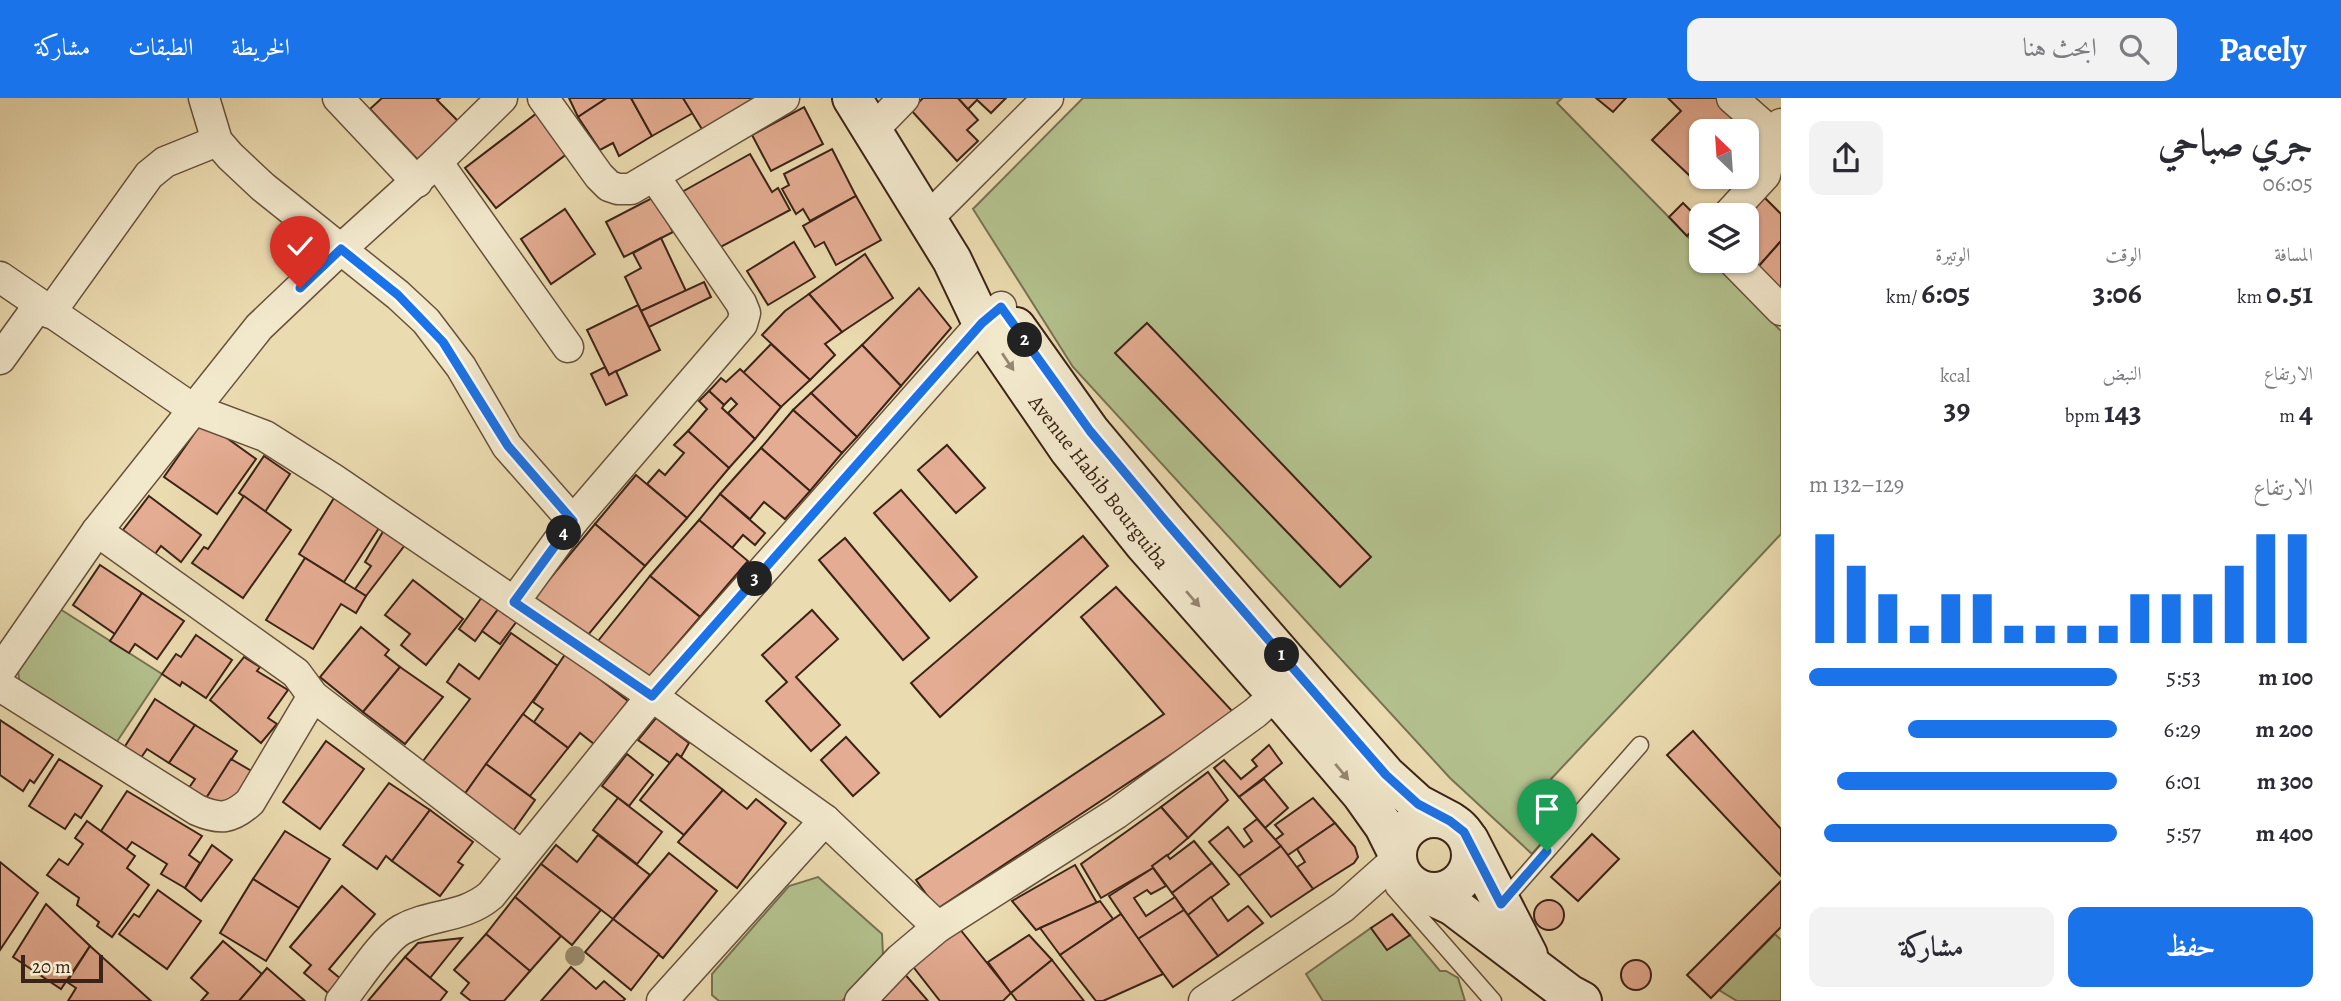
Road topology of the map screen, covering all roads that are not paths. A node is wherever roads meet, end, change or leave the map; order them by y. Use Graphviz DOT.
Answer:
graph roads {
  1 [pos="204,98"];
  2 [pos="338,98"];
  3 [pos="502,98"];
  4 [pos="543,98"];
  5 [pos="784,98"];
  6 [pos="852,98"];
  7 [pos="904,98"];
  8 [pos="1048,98"];
  9 [pos="1732,98"];
  10 [pos="1777,130"];
  11 [pos="871,132"];
  12 [pos="217,141"];
  13 [pos="427,172"];
  14 [pos="654,176"];
  15 [pos="1773,179"];
  16 [pos="1743,203"];
  17 [pos="926,220"];
  18 [pos="341,249"];
  19 [pos="1745,273"];
  20 [pos="0,277"];
  21 [pos="44,309"];
  22 [pos="1781,310"];
  23 [pos="991,315"];
  24 [pos="568,347"];
  25 [pos="0,359"];
  26 [pos="193,409"];
  27 [pos="573,521"];
  28 [pos="97,531"];
  29 [pos="514,602"];
  30 [pos="0,671"];
  31 [pos="1287,684"];
  32 [pos="0,685"];
  33 [pos="313,696"];
  34 [pos="652,696"];
  35 [pos="1640,745"];
  36 [pos="825,820"];
  37 [pos="1459,831"];
  38 [pos="522,856"];
  39 [pos="1404,876"];
  40 [pos="1501,904"];
  41 [pos="938,927"];
  42 [pos="1532,964"];
  43 [pos="676,996"];
  44 [pos="1572,999"];
  45 [pos="341,1001"];
  46 [pos="860,1001"];
  47 [pos="1204,1001"];
  48 [pos="1493,1001"];
  1 -- 12 [label="street"];
  2 -- 13 [label="street"];
  3 -- 13 [label="street"];
  4 -- 14 [label="street"];
  5 -- 14 [label="street"];
  6 -- 11 [label="street, Avenue Habib Bourguiba"];
  7 -- 11 [label="street"];
  8 -- 17 [label="street"];
  9 -- 10 [label="street"];
  10 -- 15 [label="street"];
  11 -- 17 [label="street, Avenue Habib Bourguiba"];
  12 -- 18 [label="street"];
  12 -- 21 [label="street"];
  13 -- 18 [label="street"];
  13 -- 24 [label="street"];
  14 -- 27 [label="street"];
  15 -- 16 [label="street"];
  17 -- 23 [label="street, Avenue Habib Bourguiba"];
  18 -- 26 [label="street"];
  18 -- 27 [label="street"];
  19 -- 22 [label="street"];
  20 -- 21 [label="street"];
  21 -- 25 [label="street"];
  21 -- 26 [label="street"];
  23 -- 31 [label="street, Avenue Habib Bourguiba"];
  23 -- 34 [label="street"];
  26 -- 28 [label="street"];
  26 -- 29 [label="street"];
  27 -- 29 [label="street"];
  28 -- 30 [label="street"];
  28 -- 33 [label="street"];
  29 -- 34 [label="street"];
  31 -- 37 [label="street, Avenue Habib Bourguiba"];
  31 -- 39 [label="street, Avenue Habib Bourguiba, one-way"];
  31 -- 41 [label="street"];
  32 -- 33 [label="street"];
  33 -- 38 [label="street"];
  34 -- 36 [label="street"];
  34 -- 38 [label="street"];
  35 -- 40 [label="lane"];
  36 -- 41 [label="street"];
  36 -- 43 [label="street"];
  37 -- 39 [label="street"];
  37 -- 39 [label="street"];
  37 -- 40 [label="street"];
  38 -- 45 [label="street"];
  39 -- 42 [label="street"];
  39 -- 47 [label="street"];
  39 -- 48 [label="lane"];
  40 -- 42 [label="street"];
  41 -- 46 [label="street"];
  42 -- 44 [label="street"];
}
